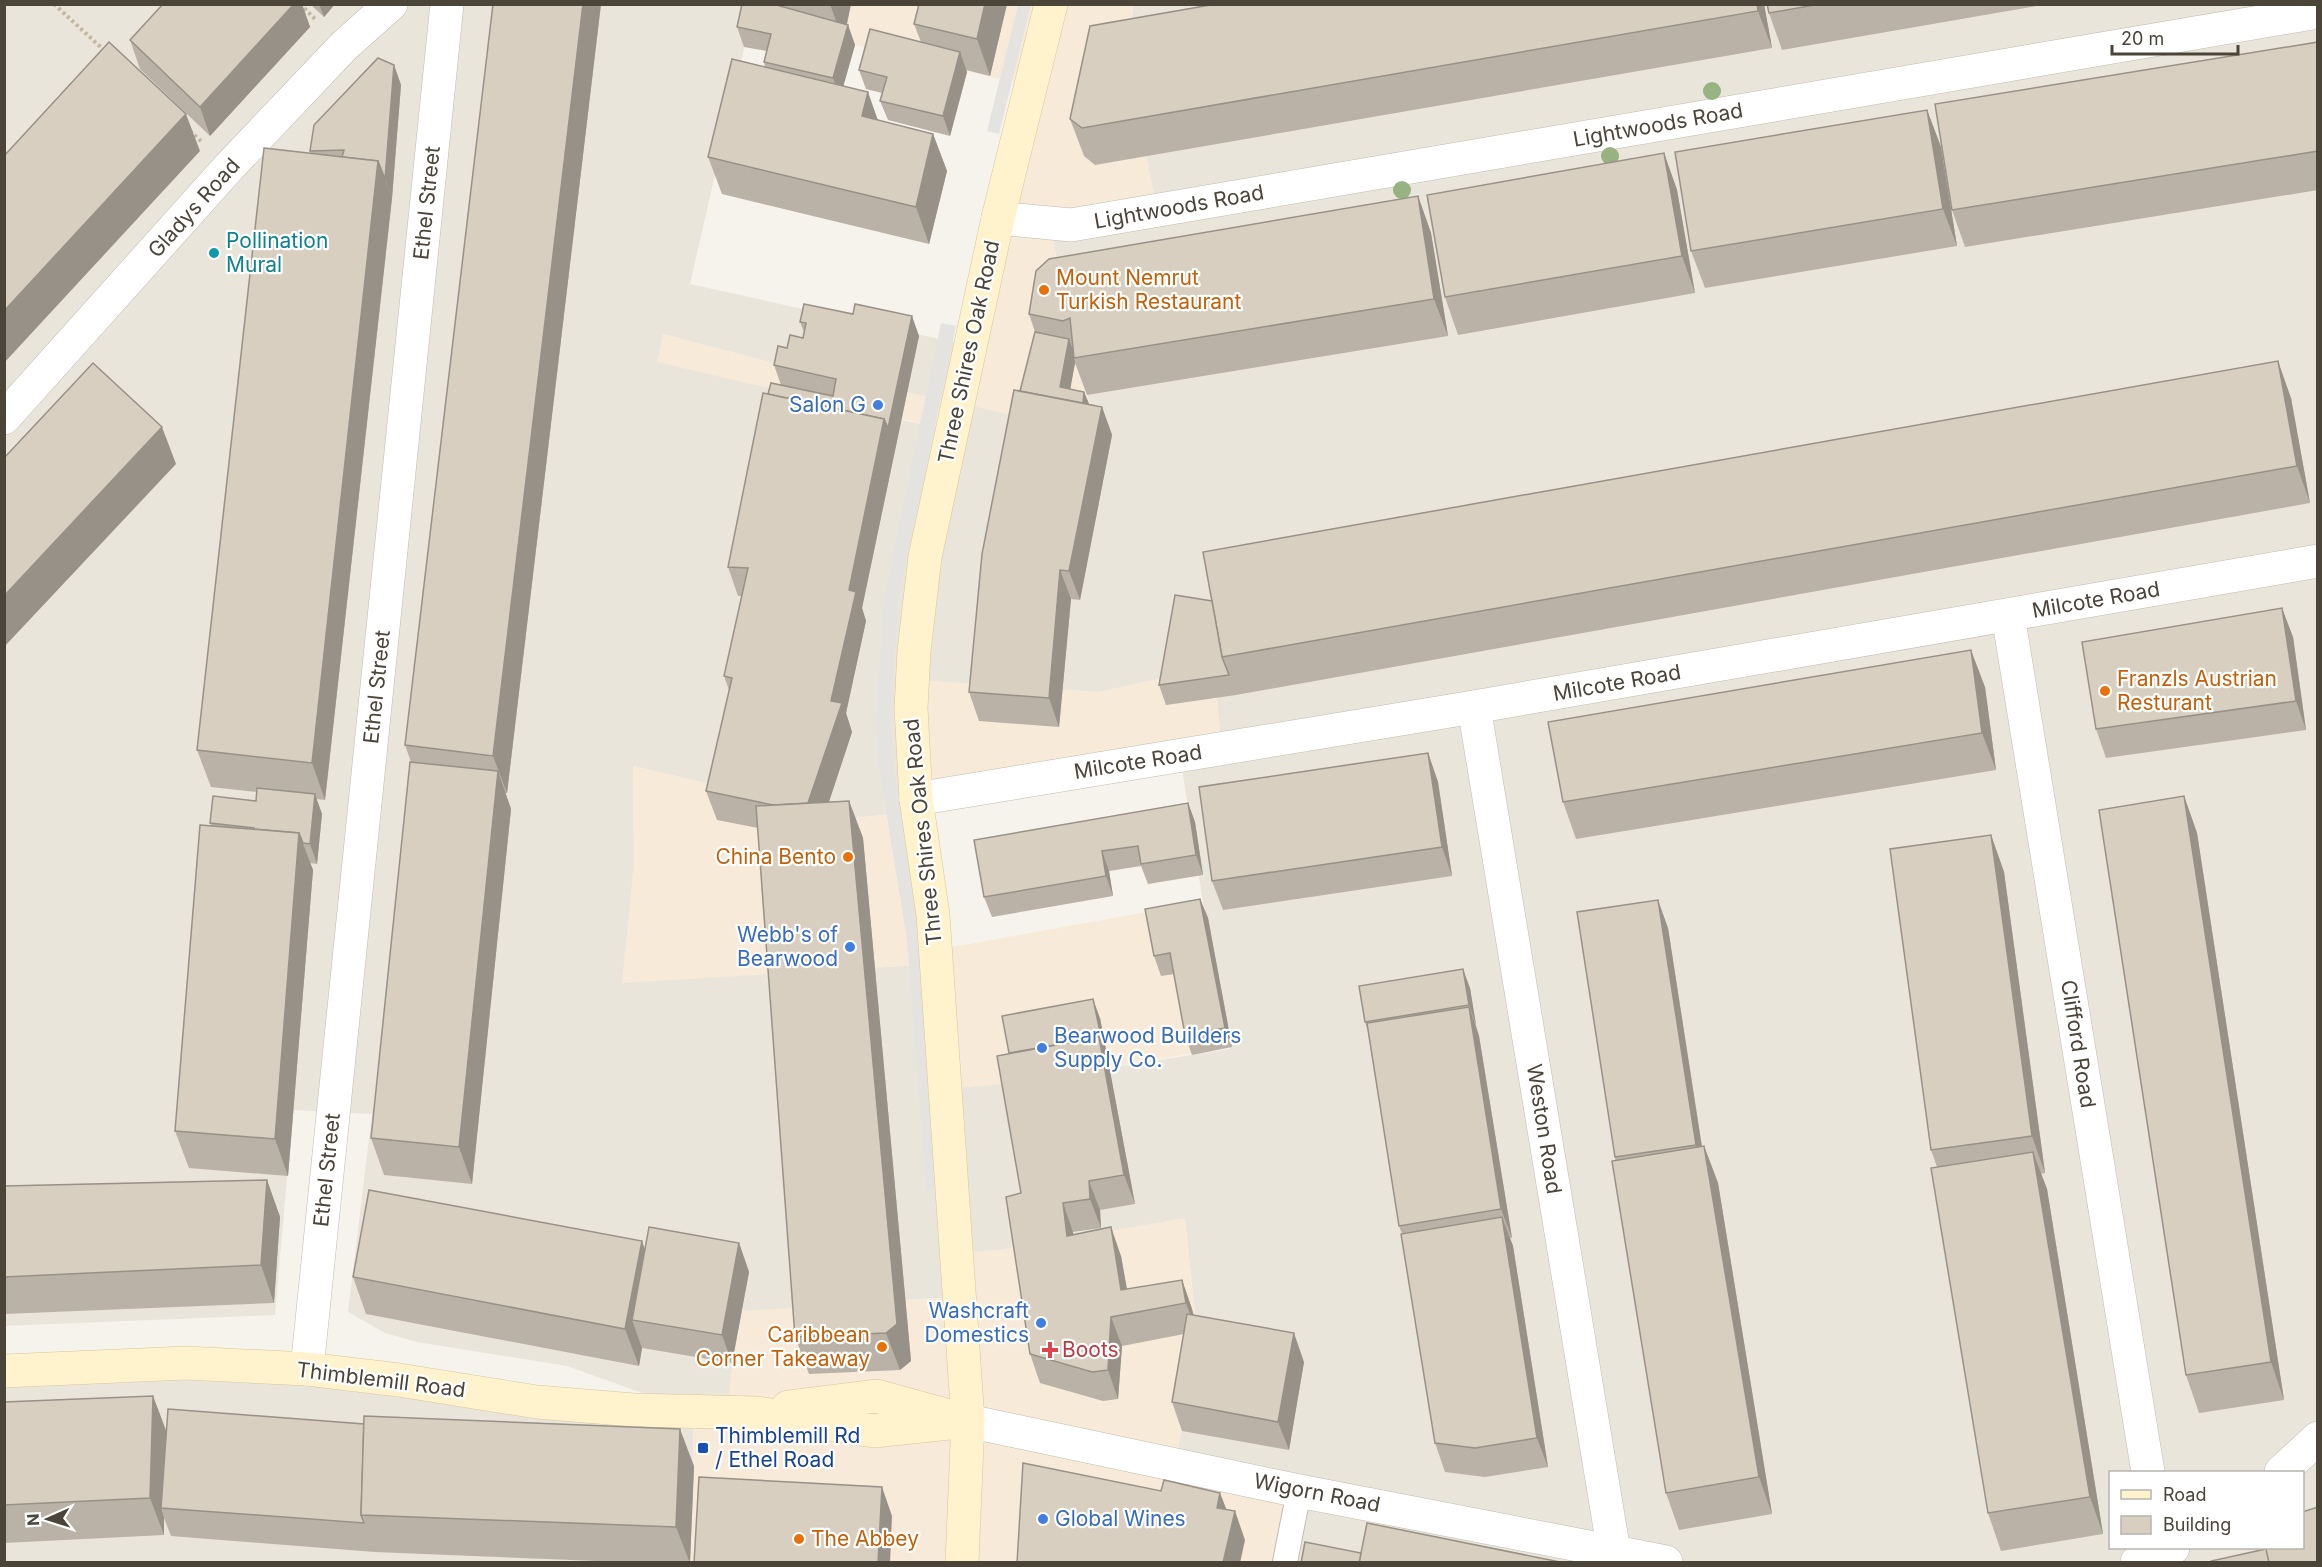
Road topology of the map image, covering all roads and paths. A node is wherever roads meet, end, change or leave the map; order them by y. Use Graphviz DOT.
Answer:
graph roads {
  1 [pos="54,4"];
  2 [pos="391,4"];
  3 [pos="447,4"];
  4 [pos="1051,4"];
  5 [pos="2318,12"];
  6 [pos="107,53"];
  7 [pos="186,126"];
  8 [pos="229,167"];
  9 [pos="998,218"];
  10 [pos="4,418"];
  11 [pos="2318,561"];
  12 [pos="2008,615"];
  13 [pos="1474,707"];
  14 [pos="916,799"];
  15 [pos="307,1369"];
  16 [pos="4,1371"];
  17 [pos="968,1421"];
  18 [pos="2318,1438"];
  19 [pos="2148,1471"];
  20 [pos="2283,1471"];
  21 [pos="1299,1491"];
  22 [pos="1614,1552"];
  23 [pos="962,1563"];
  24 [pos="1285,1563"];
  25 [pos="1666,1563"];
  1 -- 6 [label="path"];
  2 -- 8 [label="street, Gladys Road"];
  3 -- 15 [label="street, Ethel Street"];
  4 -- 9 [label="main road, Three Shires Oak Road"];
  5 -- 9 [label="street, Lightwoods Road"];
  7 -- 8 [label="path"];
  8 -- 10 [label="street, Gladys Road"];
  9 -- 14 [label="main road, Three Shires Oak Road"];
  11 -- 12 [label="street, Milcote Road"];
  12 -- 13 [label="street, Milcote Road"];
  12 -- 19 [label="street, Clifford Road"];
  13 -- 14 [label="street, Milcote Road"];
  13 -- 22 [label="street, Weston Road"];
  14 -- 17 [label="main road, Three Shires Oak Road"];
  15 -- 16 [label="main road, Thimblemill Road"];
  15 -- 17 [label="main road, Thimblemill Road"];
  17 -- 21 [label="street, Wigorn Road"];
  17 -- 23 [label="main road, Three Shires Oak Road"];
  18 -- 20 [label="street"];
  21 -- 22 [label="street, Wigorn Road"];
  21 -- 24 [label="lane"];
  22 -- 25 [label="street, Wigorn Road"];
}
